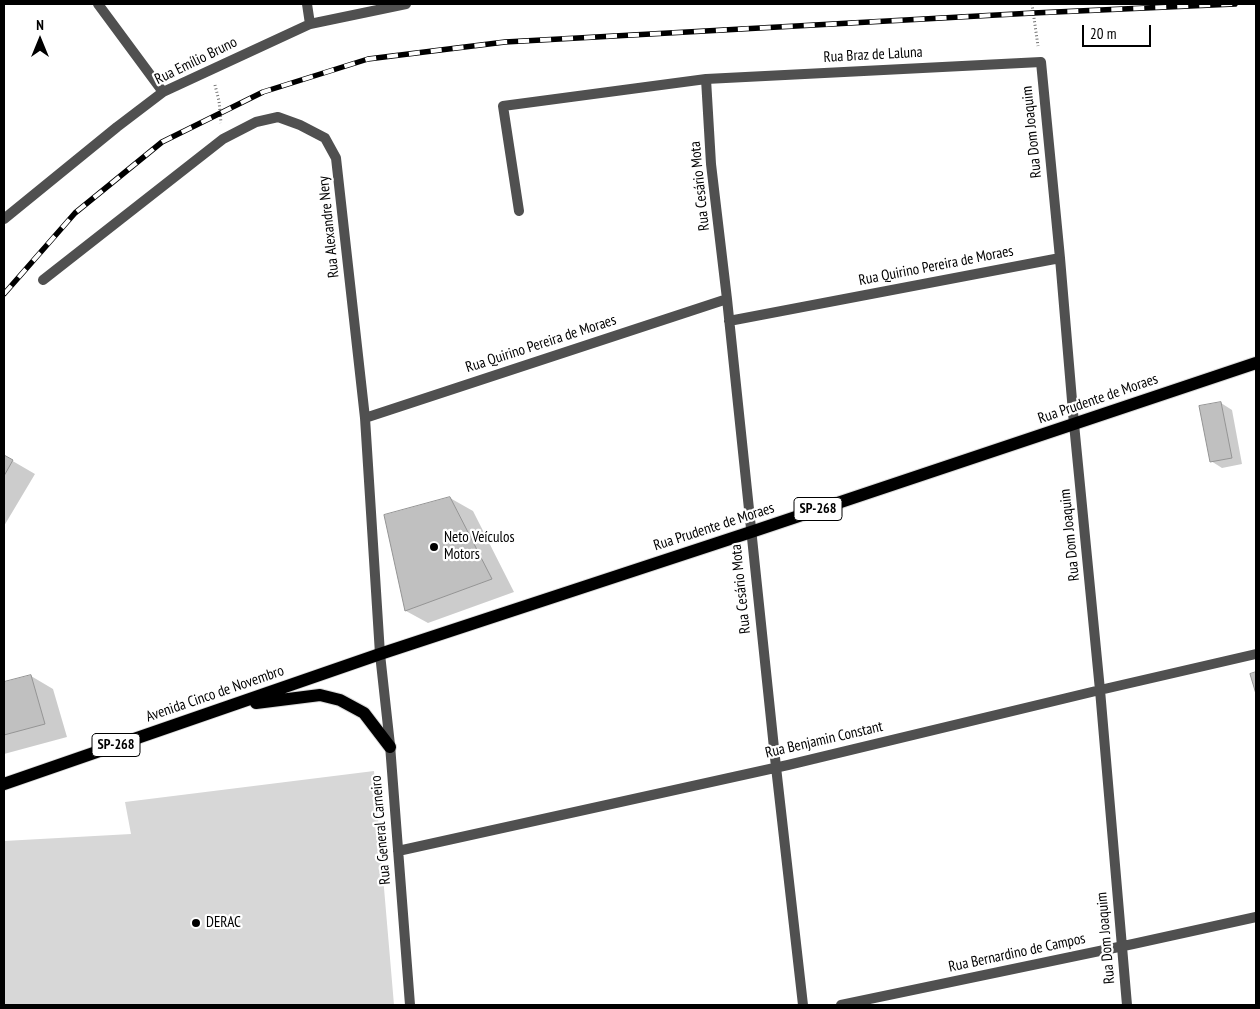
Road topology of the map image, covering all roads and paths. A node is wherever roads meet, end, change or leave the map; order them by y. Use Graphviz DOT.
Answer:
graph roads {
  1 [pos="98,4"];
  2 [pos="306,4"];
  3 [pos="406,4"];
  4 [pos="1032,4"];
  5 [pos="310,24"];
  6 [pos="1041,62"];
  7 [pos="706,79"];
  8 [pos="163,92"];
  9 [pos="519,211"];
  10 [pos="4,219"];
  11 [pos="1060,258"];
  12 [pos="44,280"];
  13 [pos="727,298"];
  14 [pos="729,321"];
  15 [pos="1256,363"];
  16 [pos="365,418"];
  17 [pos="1074,424"];
  18 [pos="750,532"];
  19 [pos="380,654"];
  20 [pos="1256,654"];
  21 [pos="1100,690"];
  22 [pos="229,706"];
  23 [pos="390,747"];
  24 [pos="776,767"];
  25 [pos="4,784"];
  26 [pos="398,851"];
  27 [pos="1256,917"];
  28 [pos="1122,946"];
  29 [pos="410,1005"];
  30 [pos="802,1005"];
  31 [pos="842,1005"];
  32 [pos="1127,1005"];
  1 -- 8 [label="street"];
  2 -- 5 [label="street"];
  3 -- 5 [label="street, Rua Emílio Bruno"];
  4 -- 6 [label="path"];
  5 -- 8 [label="street, Rua Emílio Bruno"];
  6 -- 7 [label="street, Rua Braz de Laluna"];
  6 -- 11 [label="street, Rua Dom Joaquim"];
  7 -- 9 [label="street, Rua Braz de Laluna"];
  7 -- 13 [label="street, Rua Cesário Mota"];
  8 -- 10 [label="street, Rua Emílio Bruno"];
  11 -- 14 [label="street, Rua Quirino Pereira de Moraes"];
  11 -- 17 [label="street, Rua Dom Joaquim"];
  12 -- 16 [label="street, Rua Alexandre Nery"];
  13 -- 14 [label="street, Rua Cesário Mota"];
  13 -- 16 [label="street, Rua Quirino Pereira de Moraes"];
  14 -- 18 [label="street, Rua Cesário Mota"];
  15 -- 17 [label="main road, Rua Prudente de Moraes / SP-268"];
  16 -- 19 [label="street, Rua Alexandre Nery"];
  17 -- 18 [label="main road, Rua Prudente de Moraes / SP-268"];
  17 -- 21 [label="street, Rua Dom Joaquim"];
  18 -- 19 [label="main road, Rua Prudente de Moraes / SP-268"];
  18 -- 24 [label="street, Rua Cesário Mota"];
  19 -- 22 [label="main road, Avenida Cinco de Novembro / SP-268"];
  19 -- 23 [label="street, Rua General Carneiro"];
  20 -- 21 [label="street, Rua Benjamin Constant"];
  21 -- 24 [label="street, Rua Benjamin Constant"];
  21 -- 28 [label="street, Rua Dom Joaquim"];
  22 -- 23 [label="main road"];
  22 -- 25 [label="main road, Avenida Cinco de Novembro / SP-268"];
  23 -- 26 [label="street, Rua General Carneiro"];
  24 -- 26 [label="street, Rua Benjamin Constant"];
  24 -- 30 [label="street, Rua Cesário Mota"];
  26 -- 29 [label="street, Rua General Carneiro"];
  27 -- 28 [label="street, Rua Bernardino de Campos"];
  28 -- 31 [label="street, Rua Bernardino de Campos"];
  28 -- 32 [label="street, Rua Dom Joaquim"];
}
